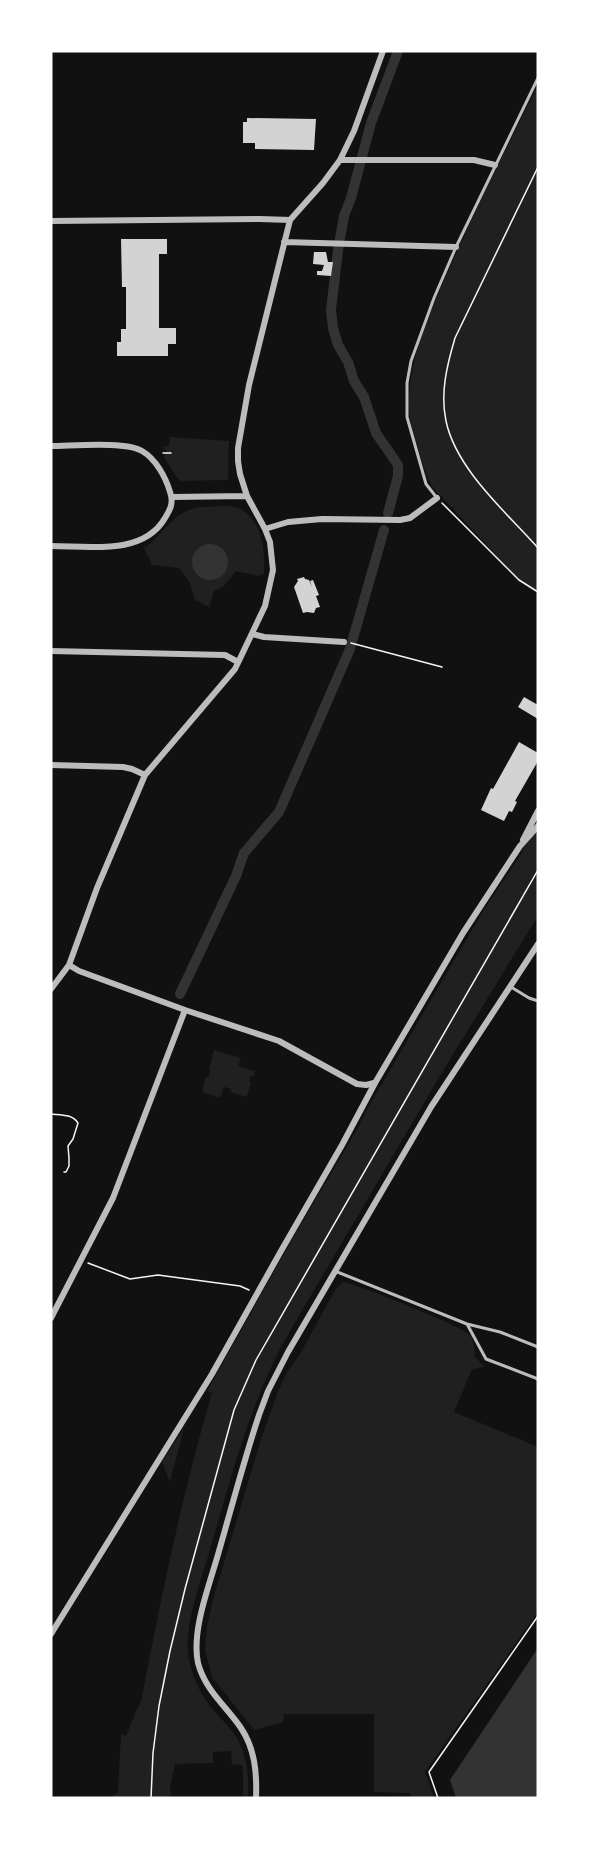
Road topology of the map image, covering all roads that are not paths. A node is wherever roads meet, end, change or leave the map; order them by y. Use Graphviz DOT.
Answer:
graph roads {
  1 [pos="383,51"];
  2 [pos="538,78"];
  3 [pos="340,160"];
  4 [pos="495,165"];
  5 [pos="290,220"];
  6 [pos="51,221"];
  7 [pos="284,242"];
  8 [pos="456,247"];
  9 [pos="51,446"];
  10 [pos="247,496"];
  11 [pos="172,497"];
  12 [pos="437,498"];
  13 [pos="265,529"];
  14 [pos="51,546"];
  15 [pos="253,634"];
  16 [pos="344,642"];
  17 [pos="51,651"];
  18 [pos="238,662"];
  19 [pos="51,765"];
  20 [pos="145,775"];
  21 [pos="538,811"];
  22 [pos="538,826"];
  23 [pos="520,846"];
  24 [pos="538,944"];
  25 [pos="69,965"];
  26 [pos="511,987"];
  27 [pos="51,989"];
  28 [pos="538,1001"];
  29 [pos="185,1010"];
  30 [pos="375,1083"];
  31 [pos="335,1271"];
  32 [pos="51,1318"];
  33 [pos="467,1324"];
  34 [pos="538,1347"];
  35 [pos="538,1379"];
  36 [pos="51,1634"];
  37 [pos="256,1798"];
  1 -- 3 [label="street"];
  2 -- 4 [label="lane"];
  3 -- 4 [label="street"];
  3 -- 5 [label="street"];
  4 -- 8 [label="lane"];
  5 -- 6 [label="street"];
  5 -- 7 [label="street"];
  7 -- 8 [label="street"];
  7 -- 10 [label="street"];
  8 -- 12 [label="lane"];
  9 -- 11 [label="street"];
  10 -- 11 [label="street"];
  10 -- 13 [label="street"];
  11 -- 14 [label="street"];
  12 -- 13 [label="street"];
  13 -- 15 [label="street"];
  15 -- 16 [label="street"];
  15 -- 18 [label="street"];
  17 -- 18 [label="street"];
  18 -- 20 [label="street"];
  19 -- 20 [label="street"];
  20 -- 25 [label="street"];
  21 -- 23 [label="street"];
  22 -- 23 [label="street"];
  23 -- 30 [label="street"];
  24 -- 26 [label="street"];
  25 -- 27 [label="street"];
  25 -- 29 [label="street"];
  26 -- 28 [label="lane"];
  26 -- 31 [label="street"];
  29 -- 30 [label="street"];
  29 -- 32 [label="street"];
  30 -- 36 [label="street"];
  31 -- 33 [label="lane"];
  31 -- 37 [label="street"];
  33 -- 34 [label="lane"];
  33 -- 35 [label="lane"];
}
